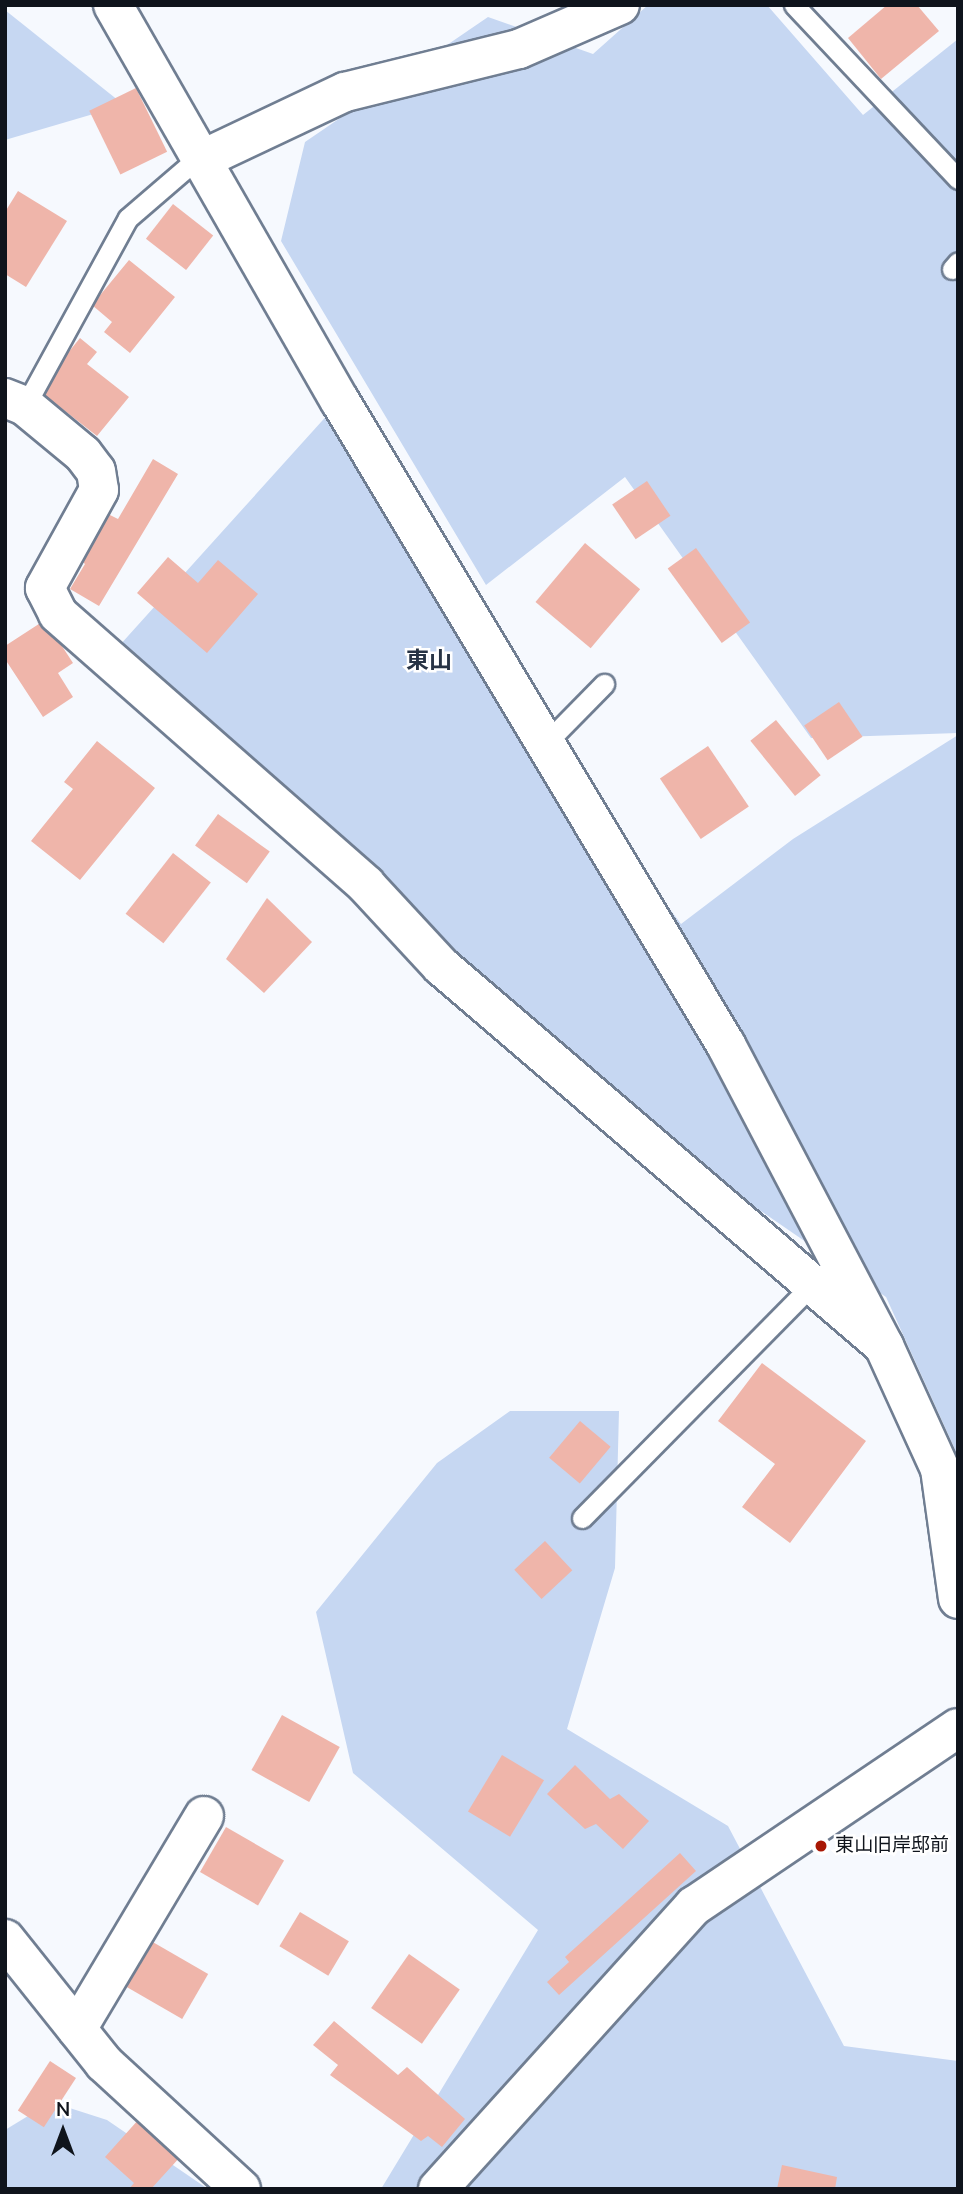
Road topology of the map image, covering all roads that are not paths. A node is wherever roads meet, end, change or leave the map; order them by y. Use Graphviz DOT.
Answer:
graph roads {
  1 [pos="113,5"];
  2 [pos="620,5"];
  3 [pos="794,5"];
  4 [pos="202,158"];
  5 [pos="958,179"];
  6 [pos="15,402"];
  7 [pos="604,684"];
  8 [pos="545,743"];
  9 [pos="812,1285"];
  10 [pos="884,1346"];
  11 [pos="582,1518"];
  12 [pos="958,1599"];
  13 [pos="958,1728"];
  14 [pos="204,1816"];
  15 [pos="5,1939"];
  16 [pos="77,2029"];
  17 [pos="222,2182"];
  18 [pos="438,2189"];
  1 -- 4 [label="street"];
  2 -- 4 [label="street"];
  3 -- 5 [label="lane"];
  4 -- 6 [label="lane"];
  4 -- 8 [label="street"];
  6 -- 9 [label="street"];
  7 -- 8 [label="lane"];
  8 -- 10 [label="street"];
  9 -- 10 [label="street"];
  9 -- 11 [label="lane"];
  10 -- 12 [label="street"];
  13 -- 18 [label="street"];
  14 -- 16 [label="street"];
  15 -- 16 [label="street"];
  16 -- 17 [label="street"];
}
